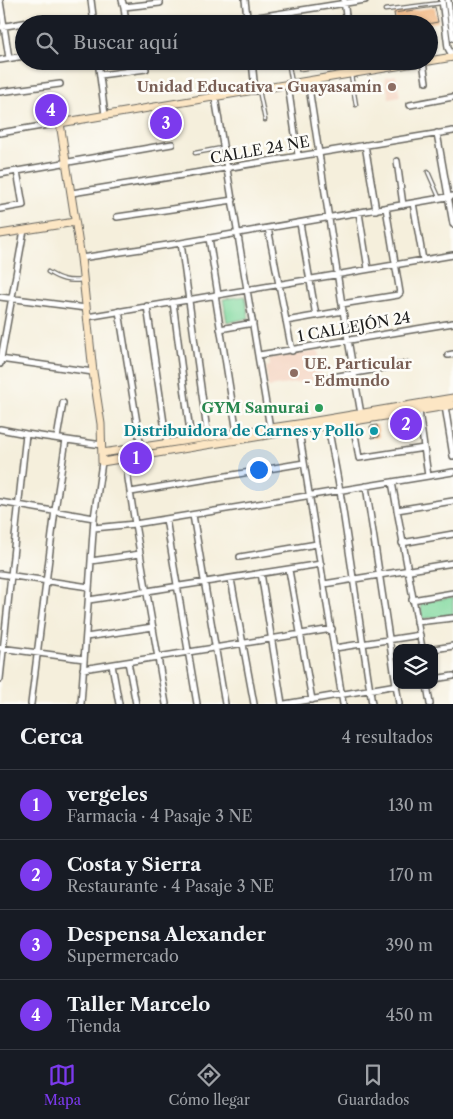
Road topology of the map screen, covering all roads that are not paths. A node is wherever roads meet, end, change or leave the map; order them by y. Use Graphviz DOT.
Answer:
graph roads {
  1 [pos="91,0"];
  2 [pos="122,0"];
  3 [pos="245,0"];
  4 [pos="365,0"];
  5 [pos="0,1"];
  6 [pos="344,1"];
  7 [pos="444,1"];
  8 [pos="160,4"];
  9 [pos="124,8"];
  10 [pos="385,10"];
  11 [pos="93,15"];
  12 [pos="125,15"];
  13 [pos="247,15"];
  14 [pos="277,15"];
  15 [pos="346,15"];
  16 [pos="15,25"];
  17 [pos="2,27"];
  18 [pos="453,38"];
  19 [pos="15,57"];
  20 [pos="453,57"];
  21 [pos="9,58"];
  22 [pos="438,59"];
  23 [pos="0,60"];
  24 [pos="99,70"];
  25 [pos="138,70"];
  26 [pos="254,70"];
  27 [pos="289,70"];
  28 [pos="353,70"];
  29 [pos="372,70"];
  30 [pos="426,70"];
  31 [pos="353,74"];
  32 [pos="100,75"];
  33 [pos="308,82"];
  34 [pos="426,82"];
  35 [pos="60,84"];
  36 [pos="290,85"];
  37 [pos="257,91"];
  38 [pos="0,92"];
  39 [pos="215,97"];
  40 [pos="453,97"];
  41 [pos="356,105"];
  42 [pos="410,105"];
  43 [pos="104,115"];
  44 [pos="264,120"];
  45 [pos="60,123"];
  46 [pos="453,131"];
  47 [pos="0,133"];
  48 [pos="437,133"];
  49 [pos="172,144"];
  50 [pos="366,145"];
  51 [pos="224,148"];
  52 [pos="319,152"];
  53 [pos="195,153"];
  54 [pos="298,155"];
  55 [pos="397,161"];
  56 [pos="66,162"];
  57 [pos="227,168"];
  58 [pos="18,171"];
  59 [pos="428,172"];
  60 [pos="0,174"];
  61 [pos="72,193"];
  62 [pos="451,196"];
  63 [pos="439,198"];
  64 [pos="232,200"];
  65 [pos="413,203"];
  66 [pos="403,205"];
  67 [pos="386,208"];
  68 [pos="0,210"];
  69 [pos="376,210"];
  70 [pos="358,212"];
  71 [pos="117,217"];
  72 [pos="329,218"];
  73 [pos="75,222"];
  74 [pos="300,223"];
  75 [pos="453,224"];
  76 [pos="268,228"];
  77 [pos="24,230"];
  78 [pos="0,234"];
  79 [pos="238,234"];
  80 [pos="209,238"];
  81 [pos="181,243"];
  82 [pos="453,255"];
  83 [pos="81,258"];
  84 [pos="423,260"];
  85 [pos="396,265"];
  86 [pos="368,269"];
  87 [pos="48,272"];
  88 [pos="338,274"];
  89 [pos="310,279"];
  90 [pos="83,280"];
  91 [pos="279,284"];
  92 [pos="247,290"];
  93 [pos="217,295"];
  94 [pos="0,297"];
  95 [pos="12,299"];
  96 [pos="190,299"];
  97 [pos="173,302"];
  98 [pos="342,304"];
  99 [pos="147,306"];
  100 [pos="86,308"];
  101 [pos="119,311"];
  102 [pos="343,311"];
  103 [pos="316,316"];
  104 [pos="87,317"];
  105 [pos="286,321"];
  106 [pos="253,323"];
  107 [pos="453,323"];
  108 [pos="220,329"];
  109 [pos="348,340"];
  110 [pos="292,350"];
  111 [pos="259,356"];
  112 [pos="0,361"];
  113 [pos="406,364"];
  114 [pos="93,372"];
  115 [pos="354,373"];
  116 [pos="327,378"];
  117 [pos="453,398"];
  118 [pos="63,403"];
  119 [pos="449,405"];
  120 [pos="419,410"];
  121 [pos="361,414"];
  122 [pos="353,422"];
  123 [pos="328,426"];
  124 [pos="270,428"];
  125 [pos="0,429"];
  126 [pos="299,431"];
  127 [pos="237,433"];
  128 [pos="26,434"];
  129 [pos="57,438"];
  130 [pos="208,438"];
  131 [pos="66,440"];
  132 [pos="191,440"];
  133 [pos="167,444"];
  134 [pos="102,445"];
  135 [pos="141,448"];
  136 [pos="424,448"];
  137 [pos="102,453"];
  138 [pos="453,456"];
  139 [pos="125,459"];
  140 [pos="102,462"];
  141 [pos="304,463"];
  142 [pos="453,472"];
  143 [pos="428,476"];
  144 [pos="392,482"];
  145 [pos="366,486"];
  146 [pos="340,491"];
  147 [pos="131,492"];
  148 [pos="308,496"];
  149 [pos="453,501"];
  150 [pos="0,502"];
  151 [pos="17,505"];
  152 [pos="55,510"];
  153 [pos="397,510"];
  154 [pos="193,515"];
  155 [pos="94,518"];
  156 [pos="166,519"];
  157 [pos="135,524"];
  158 [pos="94,528"];
  159 [pos="453,534"];
  160 [pos="402,543"];
  161 [pos="317,544"];
  162 [pos="140,554"];
  163 [pos="240,556"];
  164 [pos="91,561"];
  165 [pos="453,562"];
  166 [pos="321,564"];
  167 [pos="289,570"];
  168 [pos="406,571"];
  169 [pos="261,573"];
  170 [pos="0,574"];
  171 [pos="379,575"];
  172 [pos="12,576"];
  173 [pos="231,578"];
  174 [pos="353,578"];
  175 [pos="47,582"];
  176 [pos="203,582"];
  177 [pos="324,584"];
  178 [pos="90,587"];
  179 [pos="177,587"];
  180 [pos="146,592"];
  181 [pos="453,593"];
  182 [pos="89,600"];
  183 [pos="412,600"];
  184 [pos="453,618"];
  185 [pos="417,622"];
  186 [pos="153,627"];
  187 [pos="332,629"];
  188 [pos="300,634"];
  189 [pos="420,635"];
  190 [pos="86,637"];
  191 [pos="272,639"];
  192 [pos="389,640"];
  193 [pos="242,644"];
  194 [pos="364,644"];
  195 [pos="421,644"];
  196 [pos="453,646"];
  197 [pos="2,648"];
  198 [pos="216,648"];
  199 [pos="335,648"];
  200 [pos="438,648"];
  201 [pos="188,653"];
  202 [pos="37,654"];
  203 [pos="159,657"];
  204 [pos="84,658"];
  205 [pos="128,662"];
  206 [pos="393,662"];
  207 [pos="112,665"];
  208 [pos="83,669"];
  209 [pos="453,676"];
  210 [pos="438,678"];
  211 [pos="0,679"];
  212 [pos="393,686"];
  213 [pos="397,689"];
  214 [pos="428,689"];
  215 [pos="370,690"];
  216 [pos="342,695"];
  217 [pos="312,700"];
  218 [pos="31,704"];
  219 [pos="81,704"];
  220 [pos="119,704"];
  221 [pos="136,704"];
  222 [pos="166,704"];
  223 [pos="197,704"];
  224 [pos="225,704"];
  225 [pos="254,704"];
  226 [pos="284,704"];
  227 [pos="343,704"];
  228 [pos="372,704"];
  229 [pos="399,704"];
  230 [pos="430,704"];
  1 -- 11 [label="street"];
  2 -- 9 [label="street"];
  3 -- 13 [label="street"];
  4 -- 6 [label="street"];
  5 -- 17 [label="street"];
  6 -- 14 [label="street"];
  6 -- 15 [label="street"];
  7 -- 10 [label="lane"];
  7 -- 18 [label="street"];
  7 -- 20 [label="street"];
  8 -- 9 [label="street"];
  9 -- 12 [label="street"];
  16 -- 17 [label="street"];
  17 -- 21 [label="street"];
  19 -- 21 [label="street"];
  20 -- 22 [label="street"];
  21 -- 23 [label="street"];
  24 -- 32 [label="street"];
  25 -- 32 [label="street"];
  26 -- 37 [label="street"];
  27 -- 36 [label="lane"];
  28 -- 31 [label="street"];
  29 -- 31 [label="street"];
  30 -- 34 [label="street"];
  31 -- 33 [label="street"];
  31 -- 41 [label="lane"];
  32 -- 43 [label="street"];
  33 -- 36 [label="street"];
  33 -- 52 [label="street"];
  35 -- 38 [label="street"];
  36 -- 37 [label="street"];
  36 -- 54 [label="street"];
  37 -- 39 [label="street"];
  37 -- 44 [label="lane"];
  39 -- 43 [label="street"];
  39 -- 51 [label="street"];
  40 -- 42 [label="street"];
  43 -- 45 [label="street"];
  45 -- 47 [label="street"];
  45 -- 56 [label="street"];
  46 -- 48 [label="street, CALLE 24 NE"];
  48 -- 50 [label="street, CALLE 24 NE"];
  48 -- 62 [label="street"];
  49 -- 56 [label="street"];
  50 -- 52 [label="street, CALLE 24 NE"];
  50 -- 69 [label="street"];
  51 -- 53 [label="lane"];
  51 -- 57 [label="street"];
  52 -- 54 [label="street, CALLE 24 NE"];
  52 -- 72 [label="street"];
  54 -- 57 [label="street, CALLE 24 NE"];
  55 -- 66 [label="street"];
  56 -- 58 [label="street"];
  56 -- 61 [label="street"];
  57 -- 61 [label="street, CALLE 24 NE"];
  57 -- 64 [label="street"];
  58 -- 60 [label="street"];
  58 -- 68 [label="street"];
  59 -- 63 [label="lane"];
  61 -- 73 [label="street"];
  62 -- 63 [label="street"];
  62 -- 75 [label="street"];
  63 -- 65 [label="street"];
  64 -- 71 [label="street"];
  64 -- 79 [label="street"];
  65 -- 66 [label="street"];
  65 -- 84 [label="street"];
  66 -- 67 [label="street"];
  67 -- 69 [label="street"];
  67 -- 85 [label="street"];
  69 -- 70 [label="street"];
  70 -- 72 [label="street"];
  70 -- 86 [label="street"];
  72 -- 74 [label="street"];
  72 -- 88 [label="street"];
  73 -- 77 [label="street"];
  73 -- 83 [label="street"];
  74 -- 76 [label="street"];
  74 -- 89 [label="street"];
  76 -- 79 [label="street"];
  76 -- 91 [label="street"];
  77 -- 78 [label="street"];
  77 -- 95 [label="street"];
  79 -- 80 [label="street"];
  79 -- 92 [label="street"];
  80 -- 81 [label="street"];
  80 -- 93 [label="street"];
  81 -- 83 [label="street"];
  81 -- 96 [label="street"];
  82 -- 84 [label="street"];
  83 -- 90 [label="street"];
  84 -- 85 [label="street"];
  85 -- 86 [label="street"];
  85 -- 98 [label="street"];
  86 -- 88 [label="street"];
  87 -- 90 [label="lane"];
  88 -- 89 [label="street"];
  88 -- 98 [label="street"];
  89 -- 91 [label="street"];
  89 -- 103 [label="street"];
  90 -- 100 [label="street"];
  91 -- 92 [label="street"];
  91 -- 105 [label="street"];
  92 -- 93 [label="street"];
  92 -- 106 [label="street"];
  93 -- 96 [label="street"];
  93 -- 108 [label="street"];
  94 -- 95 [label="street"];
  95 -- 100 [label="street"];
  95 -- 112 [label="street"];
  96 -- 97 [label="street"];
  96 -- 130 [label="street"];
  97 -- 99 [label="street"];
  97 -- 132 [label="street"];
  98 -- 102 [label="street"];
  99 -- 101 [label="street"];
  99 -- 133 [label="street"];
  100 -- 104 [label="street"];
  101 -- 104 [label="street"];
  101 -- 135 [label="street"];
  102 -- 103 [label="street"];
  102 -- 109 [label="street"];
  103 -- 105 [label="street"];
  104 -- 114 [label="street"];
  105 -- 110 [label="street"];
  106 -- 108 [label="street"];
  106 -- 111 [label="street"];
  107 -- 109 [label="street, 1 CALLEJÓN 24"];
  108 -- 127 [label="street"];
  109 -- 110 [label="street, 1 CALLEJÓN 24"];
  109 -- 115 [label="street"];
  110 -- 111 [label="street, 1 CALLEJÓN 24"];
  111 -- 124 [label="street"];
  112 -- 114 [label="street"];
  113 -- 115 [label="street"];
  114 -- 134 [label="street"];
  115 -- 116 [label="street"];
  115 -- 121 [label="street"];
  117 -- 121 [label="street"];
  118 -- 129 [label="street"];
  119 -- 120 [label="street"];
  119 -- 138 [label="street"];
  120 -- 122 [label="street"];
  120 -- 136 [label="street"];
  121 -- 124 [label="street"];
  122 -- 123 [label="street"];
  122 -- 136 [label="street"];
  123 -- 126 [label="street"];
  123 -- 146 [label="street"];
  124 -- 127 [label="street"];
  125 -- 128 [label="street"];
  126 -- 139 [label="street"];
  126 -- 141 [label="street"];
  127 -- 130 [label="street"];
  128 -- 129 [label="street"];
  128 -- 151 [label="street"];
  129 -- 131 [label="street"];
  130 -- 132 [label="street"];
  131 -- 134 [label="street"];
  131 -- 152 [label="street"];
  132 -- 133 [label="street"];
  133 -- 135 [label="street"];
  134 -- 137 [label="street"];
  135 -- 137 [label="street"];
  136 -- 143 [label="street"];
  137 -- 140 [label="street"];
  139 -- 140 [label="street"];
  139 -- 147 [label="street"];
  140 -- 155 [label="street"];
  141 -- 147 [label="street"];
  141 -- 148 [label="street"];
  142 -- 143 [label="street"];
  143 -- 144 [label="street"];
  144 -- 145 [label="street"];
  144 -- 153 [label="street"];
  145 -- 146 [label="street"];
  145 -- 171 [label="street"];
  146 -- 148 [label="street"];
  146 -- 174 [label="street"];
  147 -- 157 [label="street"];
  148 -- 154 [label="street"];
  148 -- 161 [label="street"];
  149 -- 153 [label="street"];
  150 -- 151 [label="street"];
  151 -- 152 [label="street"];
  151 -- 172 [label="street"];
  152 -- 155 [label="street"];
  152 -- 175 [label="street"];
  153 -- 160 [label="street"];
  154 -- 156 [label="street"];
  154 -- 176 [label="street"];
  155 -- 158 [label="street"];
  156 -- 157 [label="street"];
  156 -- 179 [label="street"];
  157 -- 158 [label="street"];
  157 -- 162 [label="street"];
  158 -- 164 [label="street"];
  159 -- 160 [label="street"];
  160 -- 168 [label="street"];
  161 -- 163 [label="street"];
  161 -- 166 [label="street"];
  162 -- 164 [label="street"];
  162 -- 180 [label="street"];
  164 -- 178 [label="street"];
  165 -- 168 [label="street"];
  166 -- 167 [label="street"];
  166 -- 177 [label="street"];
  167 -- 169 [label="street"];
  167 -- 188 [label="street"];
  168 -- 171 [label="street"];
  168 -- 183 [label="street"];
  169 -- 173 [label="street"];
  169 -- 191 [label="street"];
  170 -- 172 [label="street"];
  171 -- 174 [label="street"];
  171 -- 192 [label="street"];
  172 -- 175 [label="street"];
  172 -- 197 [label="street"];
  173 -- 176 [label="street"];
  173 -- 193 [label="street"];
  174 -- 177 [label="street"];
  174 -- 194 [label="street"];
  175 -- 178 [label="street"];
  175 -- 202 [label="street"];
  176 -- 179 [label="street"];
  176 -- 198 [label="street"];
  177 -- 187 [label="street"];
  178 -- 182 [label="street"];
  179 -- 180 [label="street"];
  179 -- 201 [label="street"];
  180 -- 182 [label="street"];
  180 -- 186 [label="street"];
  181 -- 183 [label="street"];
  182 -- 190 [label="street"];
  183 -- 185 [label="street"];
  184 -- 185 [label="street"];
  185 -- 189 [label="street"];
  186 -- 190 [label="street"];
  186 -- 203 [label="street"];
  187 -- 188 [label="street"];
  187 -- 199 [label="street"];
  188 -- 191 [label="street"];
  188 -- 217 [label="street"];
  189 -- 192 [label="street"];
  189 -- 195 [label="street"];
  190 -- 204 [label="street"];
  191 -- 193 [label="street"];
  191 -- 226 [label="street"];
  192 -- 194 [label="street"];
  192 -- 206 [label="street"];
  193 -- 198 [label="street"];
  193 -- 225 [label="street"];
  194 -- 199 [label="street"];
  194 -- 215 [label="street"];
  196 -- 200 [label="street"];
  197 -- 202 [label="street"];
  197 -- 211 [label="street"];
  198 -- 201 [label="street"];
  198 -- 224 [label="street"];
  199 -- 216 [label="street"];
  201 -- 203 [label="street"];
  201 -- 223 [label="street"];
  202 -- 204 [label="street"];
  202 -- 218 [label="street"];
  203 -- 205 [label="street"];
  203 -- 222 [label="street"];
  204 -- 208 [label="street"];
  205 -- 207 [label="street"];
  205 -- 221 [label="street"];
  207 -- 208 [label="street"];
  207 -- 220 [label="street"];
  208 -- 219 [label="street"];
  209 -- 210 [label="street"];
  212 -- 215 [label="street"];
  213 -- 229 [label="street"];
  214 -- 230 [label="street"];
  215 -- 216 [label="street"];
  215 -- 228 [label="street"];
  216 -- 217 [label="street"];
  216 -- 227 [label="street"];
  217 -- 226 [label="street"];
}
